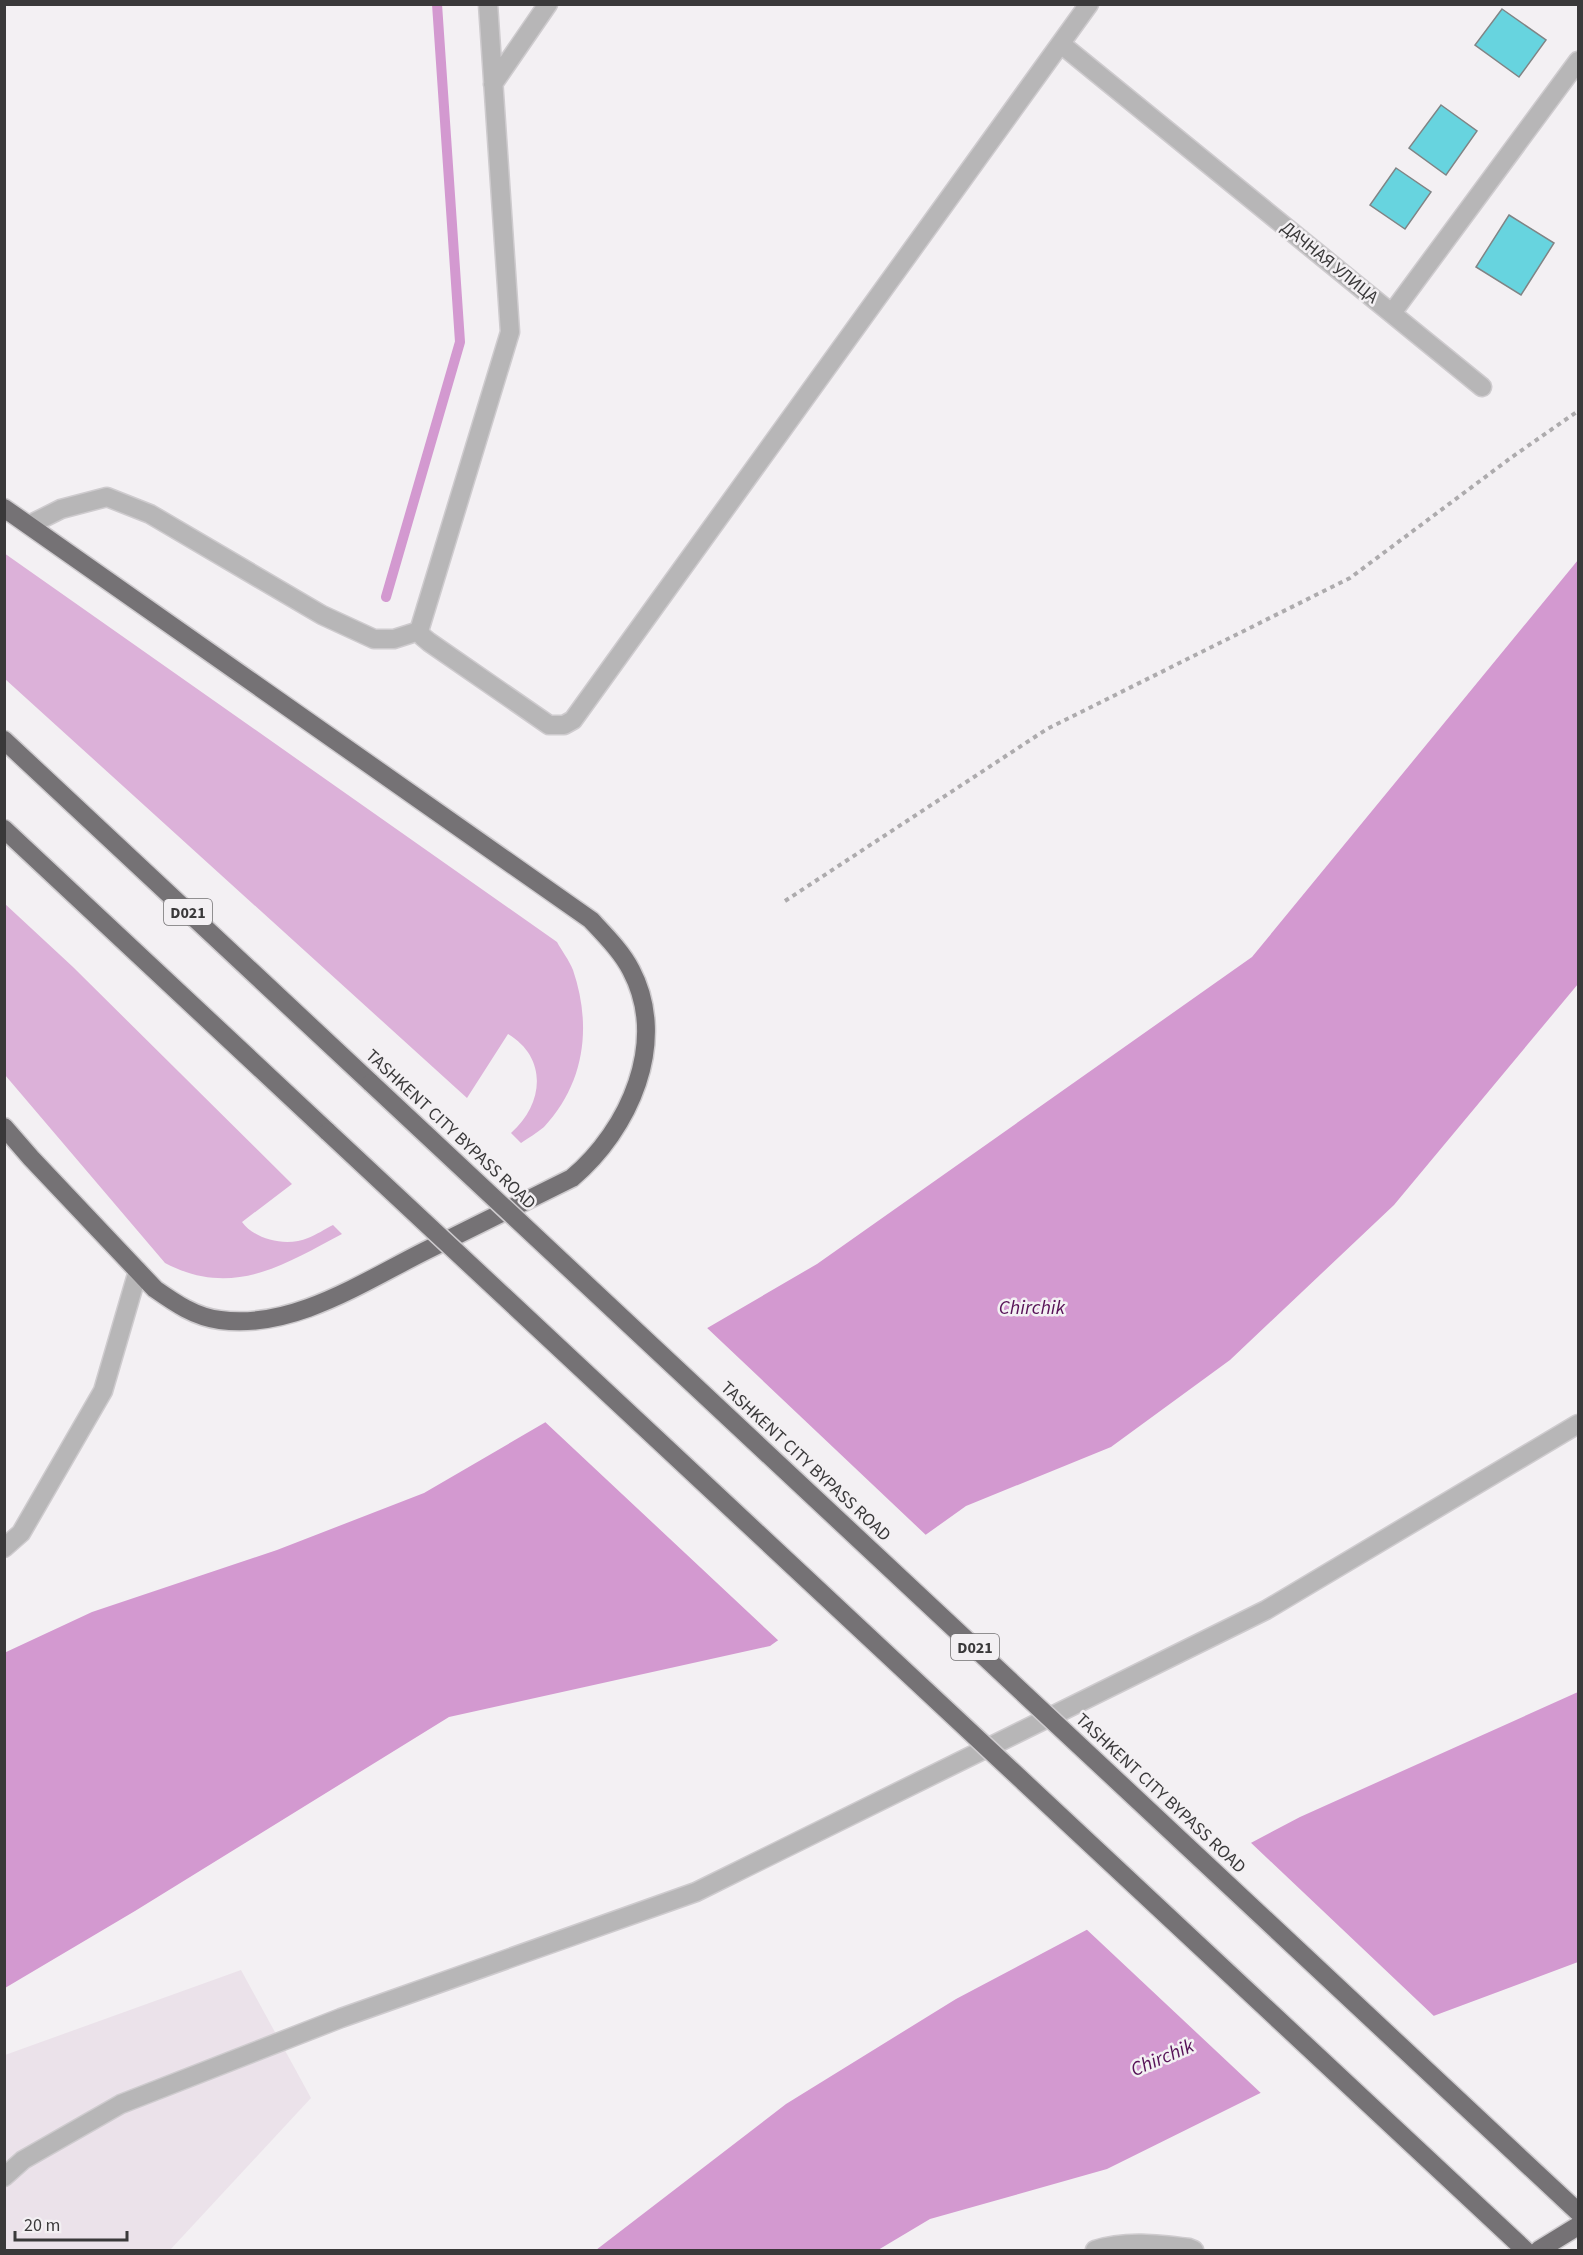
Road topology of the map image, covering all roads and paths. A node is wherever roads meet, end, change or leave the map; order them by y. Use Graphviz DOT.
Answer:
graph roads {
  1 [pos="488,4"];
  2 [pos="548,4"];
  3 [pos="1089,4"];
  4 [pos="1061,44"];
  5 [pos="1578,61"];
  6 [pos="493,84"];
  7 [pos="1392,313"];
  8 [pos="1482,387"];
  9 [pos="1578,411"];
  10 [pos="4,508"];
  11 [pos="29,525"];
  12 [pos="419,631"];
  13 [pos="4,740"];
  14 [pos="4,829"];
  15 [pos="785,901"];
  16 [pos="4,1127"];
  17 [pos="138,1271"];
  18 [pos="1578,1424"];
  19 [pos="4,1548"];
  20 [pos="4,2176"];
  21 [pos="1578,2212"];
  22 [pos="1578,2226"];
  23 [pos="1095,2250"];
  24 [pos="1194,2250"];
  25 [pos="1525,2250"];
  26 [pos="1539,2250"];
  1 -- 6 [label="street"];
  2 -- 6 [label="street"];
  3 -- 4 [label="street"];
  4 -- 7 [label="street, ДАЧНАЯ УЛИЦА"];
  4 -- 12 [label="street"];
  5 -- 7 [label="street, ДАЧНАЯ УЛИЦА"];
  6 -- 12 [label="street"];
  7 -- 8 [label="street"];
  9 -- 15 [label="path"];
  10 -- 11 [label="highway"];
  11 -- 12 [label="street"];
  11 -- 17 [label="highway"];
  13 -- 21 [label="highway, TASHKENT CITY BYPASS ROAD / D021, bridge"];
  14 -- 25 [label="highway, bridge"];
  16 -- 17 [label="highway"];
  17 -- 19 [label="street"];
  18 -- 20 [label="street"];
  22 -- 26 [label="highway"];
  23 -- 24 [label="street"];
}
